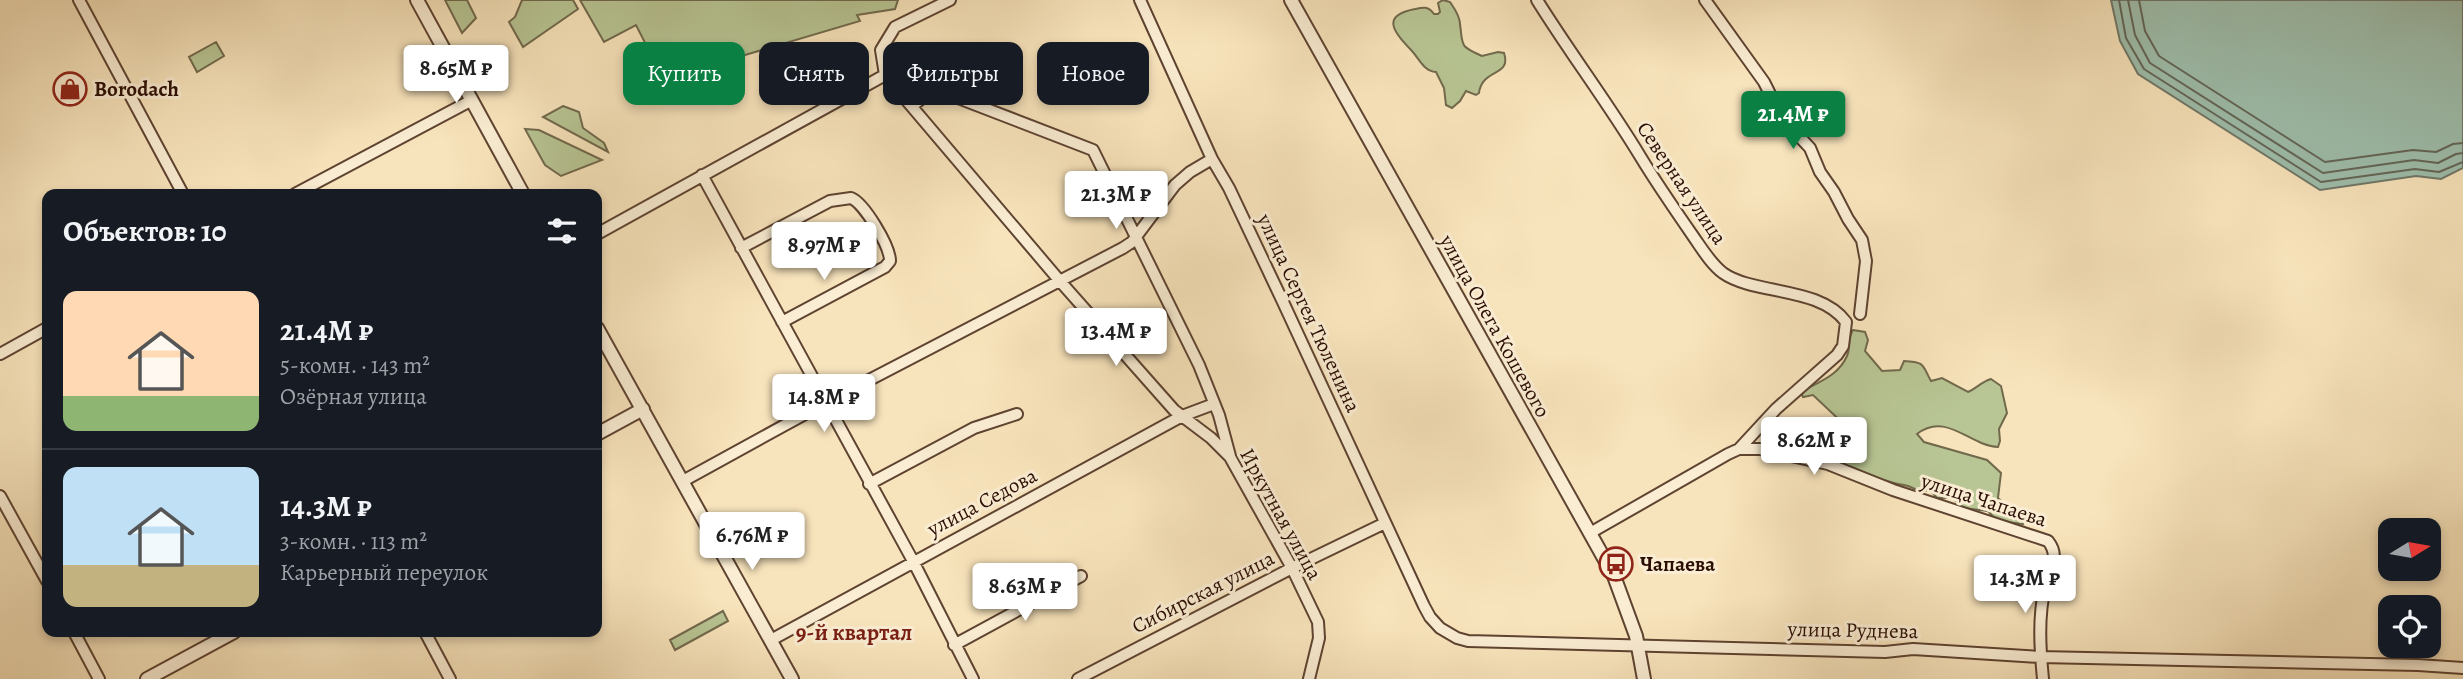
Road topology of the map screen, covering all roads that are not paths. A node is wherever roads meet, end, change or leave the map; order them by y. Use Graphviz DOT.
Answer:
graph roads {
  1 [pos="79,0"];
  2 [pos="417,0"];
  3 [pos="950,0"];
  4 [pos="1140,0"];
  5 [pos="1291,0"];
  6 [pos="1537,0"];
  7 [pos="1705,0"];
  8 [pos="886,42"];
  9 [pos="883,76"];
  10 [pos="472,100"];
  11 [pos="912,106"];
  12 [pos="1212,159"];
  13 [pos="702,176"];
  14 [pos="180,189"];
  15 [pos="304,189"];
  16 [pos="520,189"];
  17 [pos="602,231"];
  18 [pos="1135,235"];
  19 [pos="741,248"];
  20 [pos="1059,280"];
  21 [pos="1860,314"];
  22 [pos="782,322"];
  23 [pos="42,331"];
  24 [pos="602,337"];
  25 [pos="0,354"];
  26 [pos="825,403"];
  27 [pos="1214,404"];
  28 [pos="643,409"];
  29 [pos="1017,414"];
  30 [pos="1182,416"];
  31 [pos="602,431"];
  32 [pos="1739,449"];
  33 [pos="1230,457"];
  34 [pos="683,481"];
  35 [pos="869,484"];
  36 [pos="0,496"];
  37 [pos="1385,523"];
  38 [pos="1590,533"];
  39 [pos="913,561"];
  40 [pos="1292,568"];
  41 [pos="42,572"];
  42 [pos="1082,576"];
  43 [pos="1452,636"];
  44 [pos="77,637"];
  45 [pos="225,637"];
  46 [pos="428,637"];
  47 [pos="771,640"];
  48 [pos="954,645"];
  49 [pos="1638,645"];
  50 [pos="2040,657"];
  51 [pos="2463,668"];
  52 [pos="99,679"];
  53 [pos="147,679"];
  54 [pos="450,679"];
  55 [pos="792,679"];
  56 [pos="973,679"];
  57 [pos="1078,679"];
  58 [pos="1309,679"];
  59 [pos="1644,679"];
  60 [pos="2043,679"];
  1 -- 14 [label="street"];
  2 -- 10 [label="street"];
  3 -- 8 [label="street"];
  4 -- 12 [label="street, улица Сергея Тюленина"];
  5 -- 38 [label="street, улица Олега Кошевого"];
  6 -- 32 [label="street, Северная улица"];
  7 -- 21 [label="street"];
  9 -- 13 [label="street"];
  10 -- 15 [label="street"];
  10 -- 16 [label="street"];
  11 -- 18 [label="street"];
  11 -- 20 [label="street, Иркутная улица"];
  12 -- 18 [label="street"];
  12 -- 37 [label="street, улица Сергея Тюленина"];
  13 -- 17 [label="street"];
  13 -- 19 [label="street"];
  18 -- 20 [label="street"];
  18 -- 27 [label="street"];
  19 -- 22 [label="street"];
  19 -- 22 [label="street"];
  20 -- 26 [label="street"];
  20 -- 30 [label="street, Иркутная улица"];
  22 -- 26 [label="street"];
  23 -- 25 [label="street"];
  24 -- 28 [label="street"];
  26 -- 34 [label="street"];
  26 -- 35 [label="street"];
  27 -- 30 [label="street, улица Седова"];
  27 -- 33 [label="street"];
  28 -- 31 [label="street"];
  28 -- 34 [label="street"];
  29 -- 35 [label="street"];
  30 -- 33 [label="street, Иркутная улица"];
  30 -- 39 [label="street, улица Седова"];
  32 -- 38 [label="street"];
  32 -- 50 [label="street, улица Чапаева"];
  33 -- 40 [label="street, Иркутная улица"];
  34 -- 47 [label="street"];
  35 -- 39 [label="street"];
  36 -- 41 [label="street"];
  37 -- 40 [label="street, Сибирская улица"];
  37 -- 43 [label="street, улица Сергея Тюленина"];
  38 -- 49 [label="street, улица Олега Кошевого"];
  39 -- 47 [label="street, улица Седова"];
  39 -- 48 [label="street"];
  40 -- 57 [label="street, Сибирская улица"];
  40 -- 58 [label="street, Иркутная улица"];
  42 -- 48 [label="street"];
  43 -- 49 [label="street, улица Руднева"];
  44 -- 52 [label="street"];
  45 -- 53 [label="street"];
  46 -- 54 [label="street"];
  47 -- 55 [label="street"];
  48 -- 56 [label="street"];
  49 -- 50 [label="street, улица Руднева"];
  49 -- 59 [label="street, улица Олега Кошевого"];
  50 -- 51 [label="street, улица Руднева"];
  50 -- 60 [label="street"];
}
